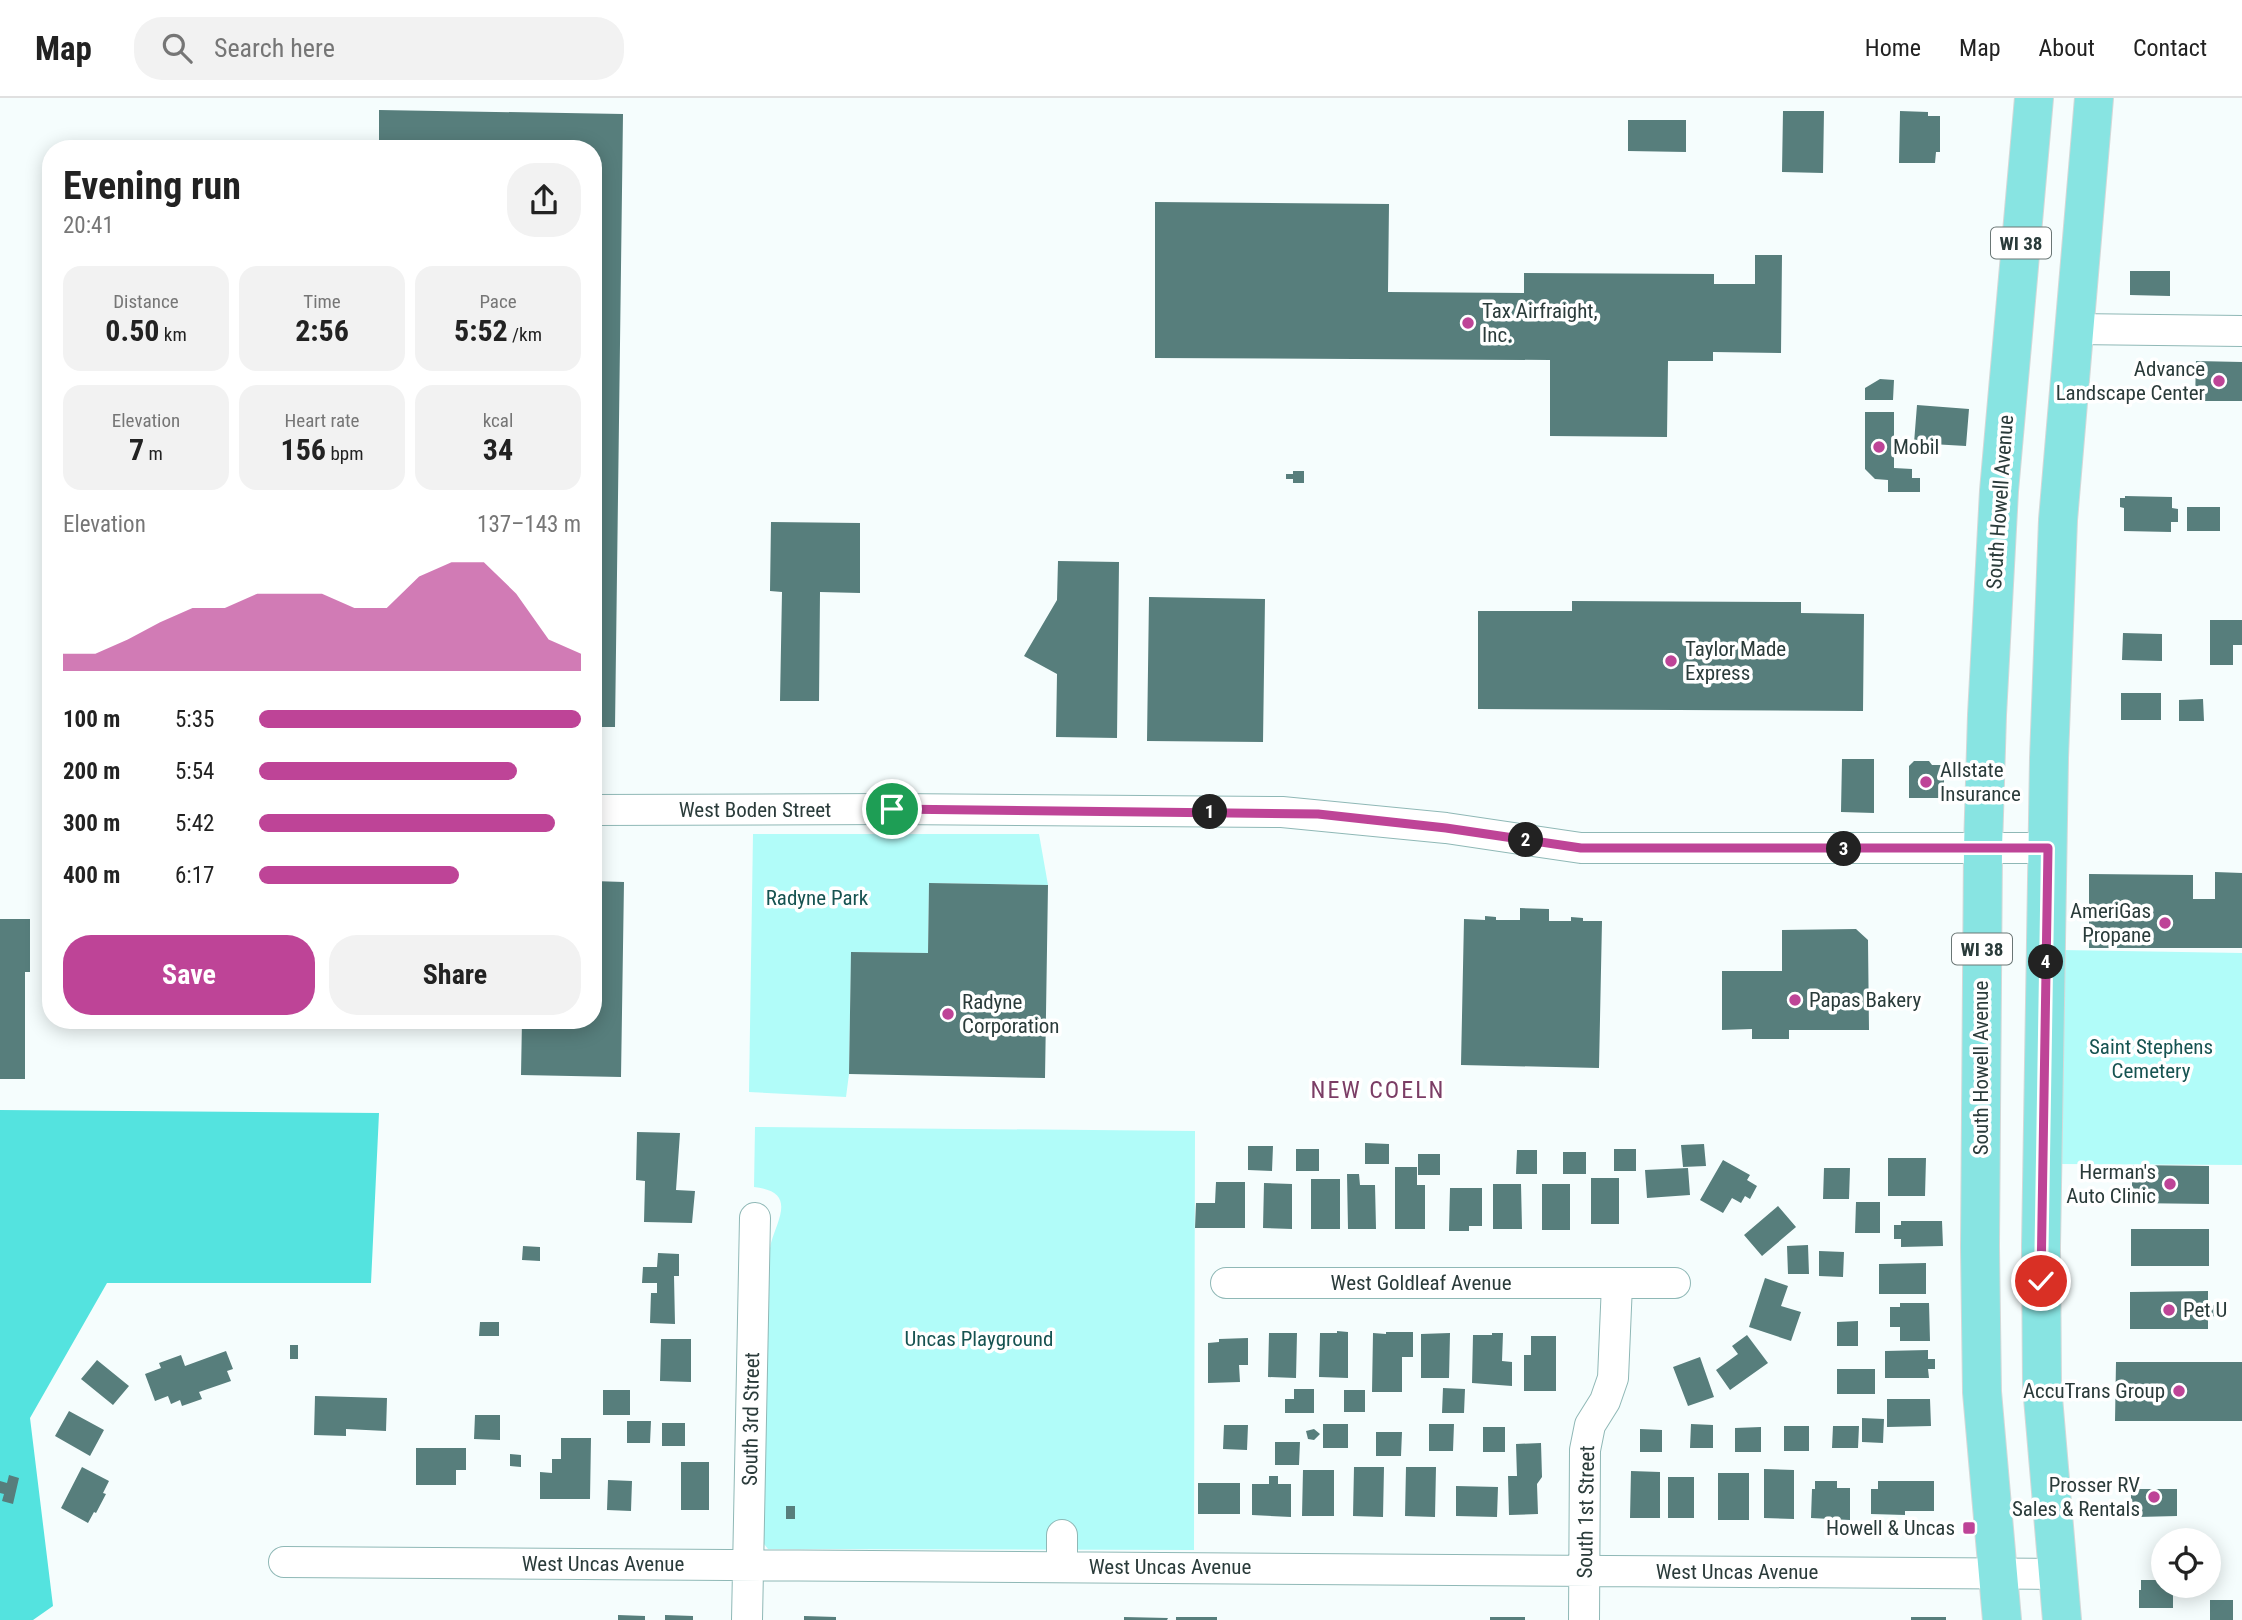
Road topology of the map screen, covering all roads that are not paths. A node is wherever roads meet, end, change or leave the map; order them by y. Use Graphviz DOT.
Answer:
graph roads {
  1 [pos="2034,98"];
  2 [pos="2094,98"];
  3 [pos="2074,329"];
  4 [pos="2242,331"];
  5 [pos="602,810"];
  6 [pos="1983,848"];
  7 [pos="2048,848"];
  8 [pos="755,1218"];
  9 [pos="1226,1283"];
  10 [pos="1675,1283"];
  11 [pos="1616,1284"];
  12 [pos="1062,1535"];
  13 [pos="284,1562"];
  14 [pos="747,1565"];
  15 [pos="1062,1567"];
  16 [pos="1585,1570"];
  17 [pos="1996,1574"];
  18 [pos="2057,1574"];
  19 [pos="747,1620"];
  20 [pos="1584,1620"];
  21 [pos="2001,1620"];
  22 [pos="2063,1620"];
  1 -- 6 [label="main road, South Howell Avenue / WI 38"];
  2 -- 3 [label="main road, WI 38"];
  3 -- 4 [label="street"];
  3 -- 7 [label="main road, WI 38"];
  5 -- 6 [label="street, West Boden Street"];
  6 -- 7 [label="street, West Boden Street"];
  6 -- 17 [label="main road, South Howell Avenue / WI 38"];
  7 -- 18 [label="main road, WI 38"];
  8 -- 14 [label="street, South 3rd Street"];
  9 -- 11 [label="street, West Goldleaf Avenue"];
  10 -- 11 [label="street, West Goldleaf Avenue"];
  11 -- 16 [label="street, South 1st Street"];
  12 -- 15 [label="street"];
  13 -- 14 [label="street, West Uncas Avenue"];
  14 -- 15 [label="street, West Uncas Avenue"];
  14 -- 19 [label="street, South 3rd Street"];
  15 -- 16 [label="street, West Uncas Avenue"];
  16 -- 17 [label="street, West Uncas Avenue"];
  16 -- 20 [label="street, South 1st Street"];
  17 -- 18 [label="street, West Uncas Avenue"];
  17 -- 21 [label="main road, South Howell Avenue / WI 38"];
  18 -- 22 [label="main road, WI 38"];
}
